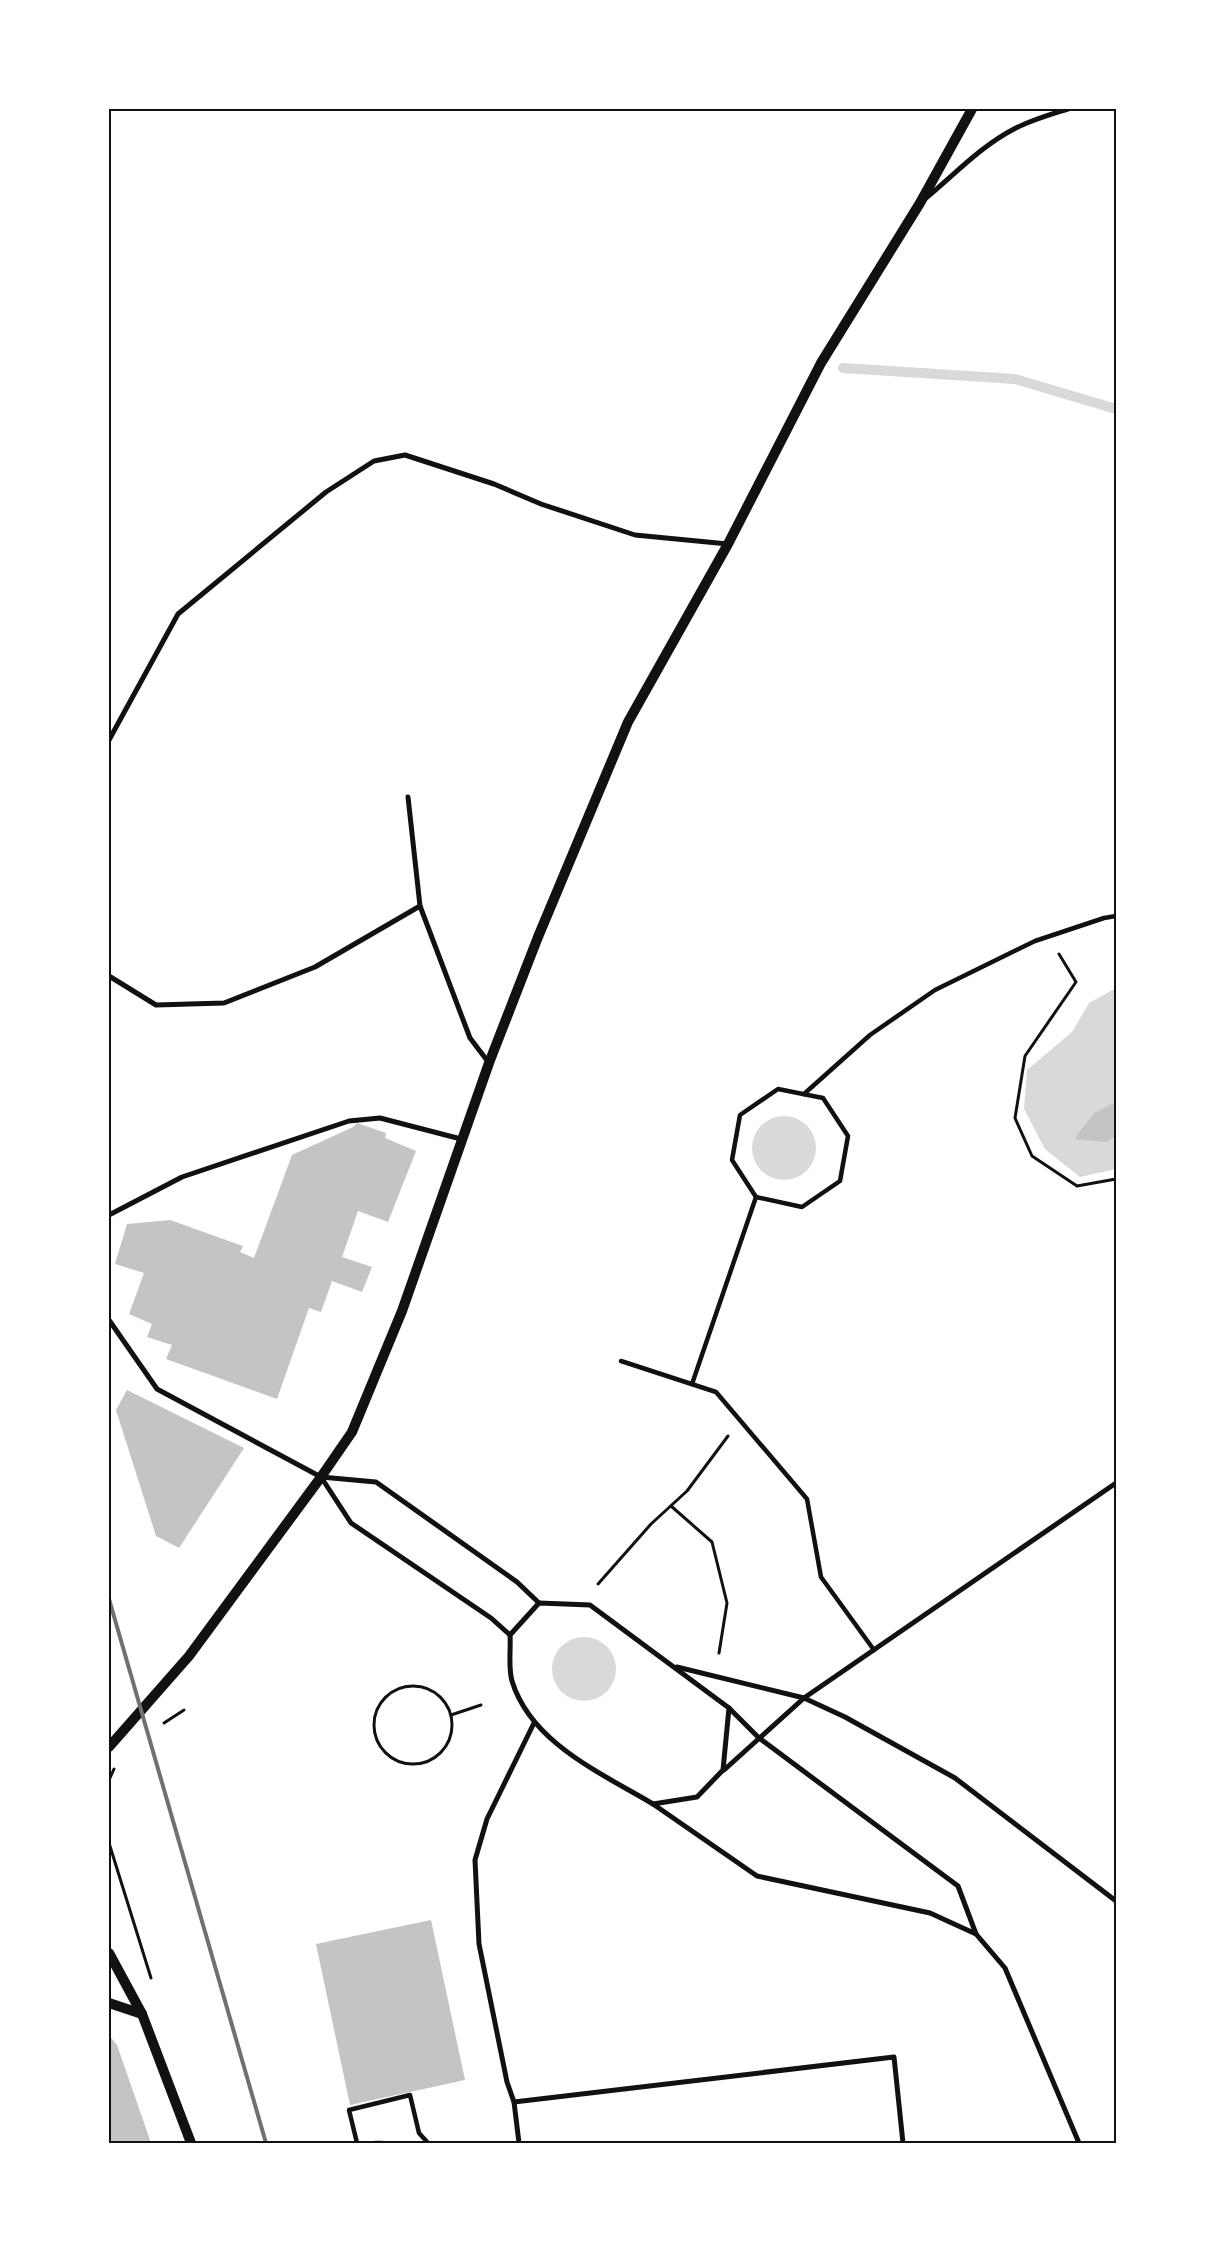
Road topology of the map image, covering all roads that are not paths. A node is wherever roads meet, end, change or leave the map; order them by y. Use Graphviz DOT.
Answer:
graph roads {
  1 [pos="972,109"];
  2 [pos="1068,109"];
  3 [pos="920,203"];
  4 [pos="728,544"];
  5 [pos="109,740"];
  6 [pos="408,797"];
  7 [pos="420,906"];
  8 [pos="1116,916"];
  9 [pos="109,976"];
  10 [pos="489,1063"];
  11 [pos="804,1094"];
  12 [pos="461,1139"];
  13 [pos="756,1197"];
  14 [pos="109,1215"];
  15 [pos="109,1320"];
  16 [pos="621,1361"];
  17 [pos="692,1384"];
  18 [pos="322,1477"];
  19 [pos="1116,1483"];
  20 [pos="539,1603"];
  21 [pos="510,1634"];
  22 [pos="874,1650"];
  23 [pos="673,1666"];
  24 [pos="804,1698"];
  25 [pos="729,1708"];
  26 [pos="534,1723"];
  27 [pos="759,1738"];
  28 [pos="109,1747"];
  29 [pos="723,1770"];
  30 [pos="653,1804"];
  31 [pos="1116,1901"];
  32 [pos="976,1934"];
  33 [pos="109,1952"];
  34 [pos="109,2003"];
  35 [pos="142,2014"];
  36 [pos="514,2102"];
  37 [pos="191,2143"];
  38 [pos="357,2143"];
  39 [pos="375,2143"];
  40 [pos="382,2143"];
  41 [pos="428,2143"];
  42 [pos="519,2143"];
  43 [pos="903,2143"];
  44 [pos="1079,2143"];
  1 -- 3 [label="main road"];
  2 -- 3 [label="street"];
  3 -- 4 [label="main road"];
  4 -- 5 [label="street"];
  4 -- 10 [label="main road"];
  6 -- 7 [label="street"];
  7 -- 9 [label="street"];
  7 -- 10 [label="street"];
  8 -- 11 [label="street"];
  10 -- 12 [label="main road"];
  11 -- 13 [label="street"];
  11 -- 13 [label="street"];
  12 -- 14 [label="street"];
  12 -- 18 [label="main road"];
  13 -- 17 [label="street"];
  15 -- 18 [label="street"];
  16 -- 17 [label="street"];
  17 -- 22 [label="street"];
  18 -- 20 [label="street"];
  18 -- 21 [label="street"];
  18 -- 28 [label="main road"];
  19 -- 22 [label="street"];
  20 -- 21 [label="street"];
  20 -- 23 [label="street"];
  21 -- 26 [label="street"];
  22 -- 24 [label="street"];
  23 -- 24 [label="street"];
  23 -- 25 [label="street"];
  24 -- 27 [label="street"];
  24 -- 31 [label="street"];
  25 -- 27 [label="street"];
  25 -- 29 [label="street"];
  26 -- 30 [label="street"];
  26 -- 36 [label="street"];
  27 -- 29 [label="street"];
  27 -- 32 [label="street"];
  29 -- 30 [label="street"];
  30 -- 32 [label="street"];
  32 -- 44 [label="street"];
  33 -- 35 [label="main road"];
  34 -- 35 [label="main road"];
  35 -- 37 [label="main road"];
  36 -- 42 [label="street"];
  36 -- 43 [label="street"];
  38 -- 41 [label="street"];
  39 -- 40 [label="street"];
}
